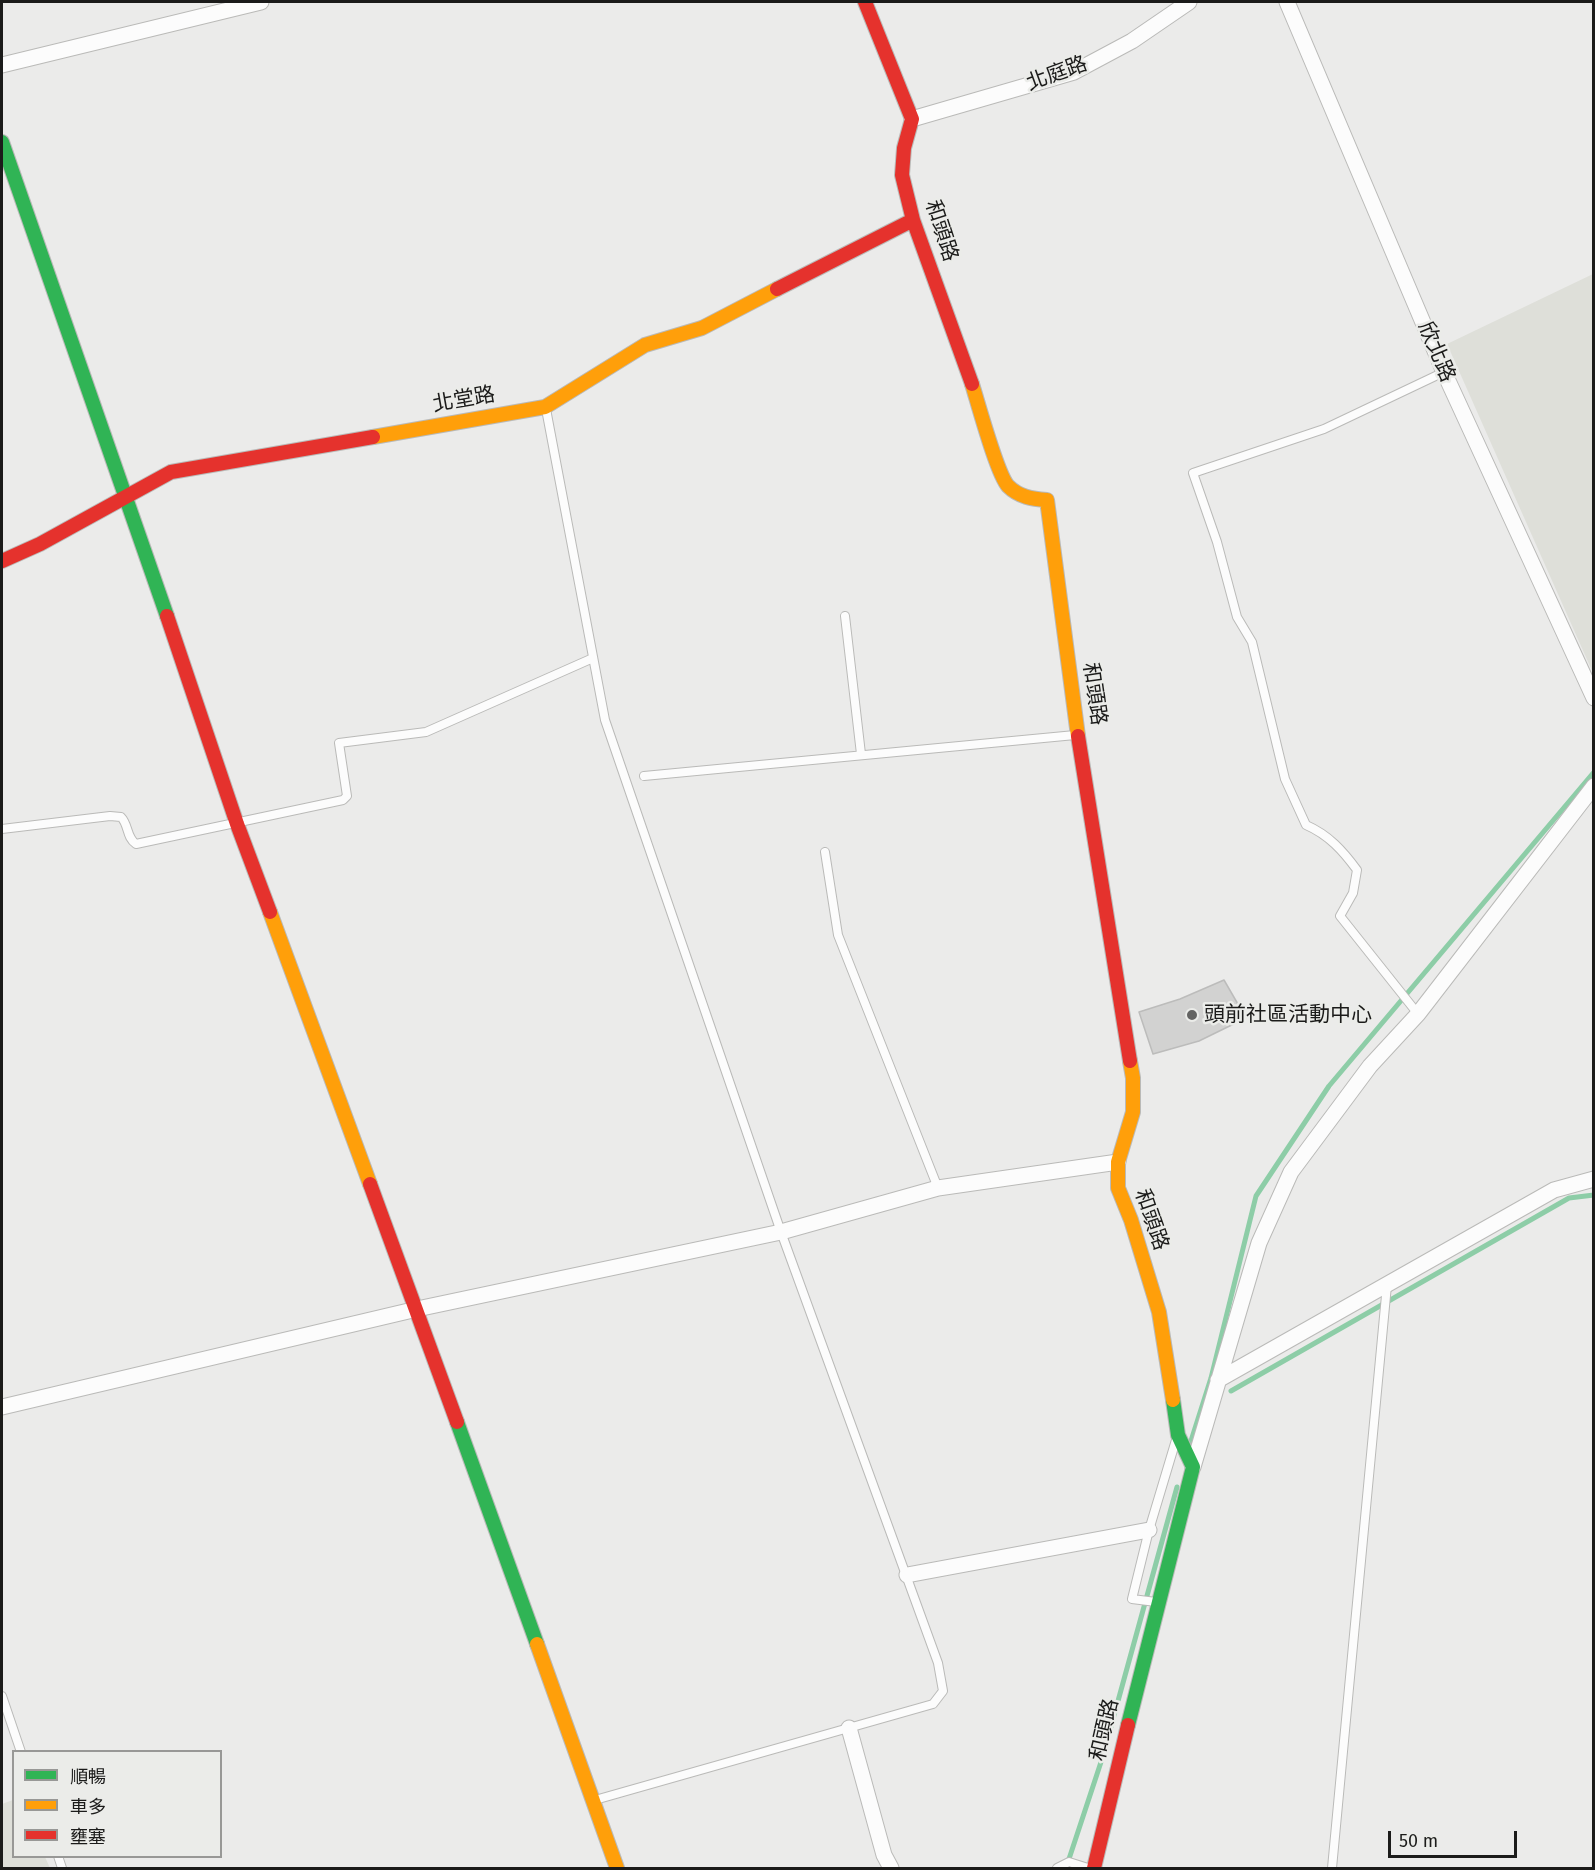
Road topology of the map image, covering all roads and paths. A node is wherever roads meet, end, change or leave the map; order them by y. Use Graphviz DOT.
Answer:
graph roads {
  1 [pos="261,2"];
  2 [pos="865,2"];
  3 [pos="1189,2"];
  4 [pos="1287,2"];
  5 [pos="2,65"];
  6 [pos="912,119"];
  7 [pos="2,142"];
  8 [pos="913,220"];
  9 [pos="1444,372"];
  10 [pos="545,407"];
  11 [pos="127,497"];
  12 [pos="2,561"];
  13 [pos="845,616"];
  14 [pos="593,658"];
  15 [pos="1593,698"];
  16 [pos="1078,735"];
  17 [pos="861,754"];
  18 [pos="644,776"];
  19 [pos="1593,786"];
  20 [pos="237,824"];
  21 [pos="2,829"];
  22 [pos="825,852"];
  23 [pos="1418,1014"];
  24 [pos="1118,1162"];
  25 [pos="1593,1179"];
  26 [pos="938,1188"];
  27 [pos="781,1232"];
  28 [pos="1388,1283"];
  29 [pos="417,1309"];
  30 [pos="1218,1380"];
  31 [pos="2,1407"];
  32 [pos="1178,1435"];
  33 [pos="1193,1467"];
  34 [pos="1149,1530"];
  35 [pos="907,1575"];
  36 [pos="1158,1602"];
  37 [pos="2,1696"];
  38 [pos="849,1728"];
  39 [pos="20,1750"];
  40 [pos="593,1800"];
  41 [pos="617,1869"];
  42 [pos="891,1869"];
  43 [pos="1057,1869"];
  44 [pos="1088,1869"];
  45 [pos="1094,1869"];
  46 [pos="1332,1869"];
  1 -- 5 [label="street"];
  2 -- 6 [label="street"];
  3 -- 6 [label="street, 北庭路"];
  4 -- 9 [label="street, 欣北路"];
  6 -- 8 [label="street, 和頭路"];
  7 -- 11 [label="street"];
  8 -- 10 [label="street, 北堂路"];
  8 -- 16 [label="street, 和頭路"];
  9 -- 15 [label="street, 欣北路"];
  9 -- 23 [label="lane"];
  10 -- 11 [label="street, 北堂路"];
  10 -- 14 [label="lane"];
  11 -- 12 [label="street, 北堂路"];
  11 -- 20 [label="street"];
  13 -- 17 [label="lane"];
  14 -- 20 [label="lane"];
  14 -- 27 [label="lane"];
  16 -- 17 [label="lane"];
  16 -- 24 [label="street, 和頭路"];
  17 -- 18 [label="lane"];
  19 -- 23 [label="street"];
  20 -- 21 [label="lane"];
  20 -- 29 [label="street"];
  22 -- 26 [label="lane"];
  23 -- 30 [label="street"];
  24 -- 26 [label="street"];
  24 -- 32 [label="street, 和頭路"];
  25 -- 28 [label="street"];
  26 -- 27 [label="street"];
  27 -- 29 [label="street"];
  27 -- 35 [label="lane"];
  28 -- 30 [label="street"];
  28 -- 46 [label="lane"];
  29 -- 31 [label="street"];
  29 -- 40 [label="street"];
  30 -- 33 [label="street"];
  32 -- 33 [label="street, 和頭路"];
  32 -- 34 [label="lane, 和頭路"];
  33 -- 36 [label="street, 和頭路"];
  34 -- 35 [label="street"];
  34 -- 36 [label="lane, 和頭路"];
  35 -- 38 [label="lane"];
  36 -- 45 [label="street, 和頭路"];
  37 -- 39 [label="lane"];
  38 -- 40 [label="lane"];
  38 -- 42 [label="street"];
  40 -- 41 [label="street"];
  43 -- 44 [label="lane"];
}
